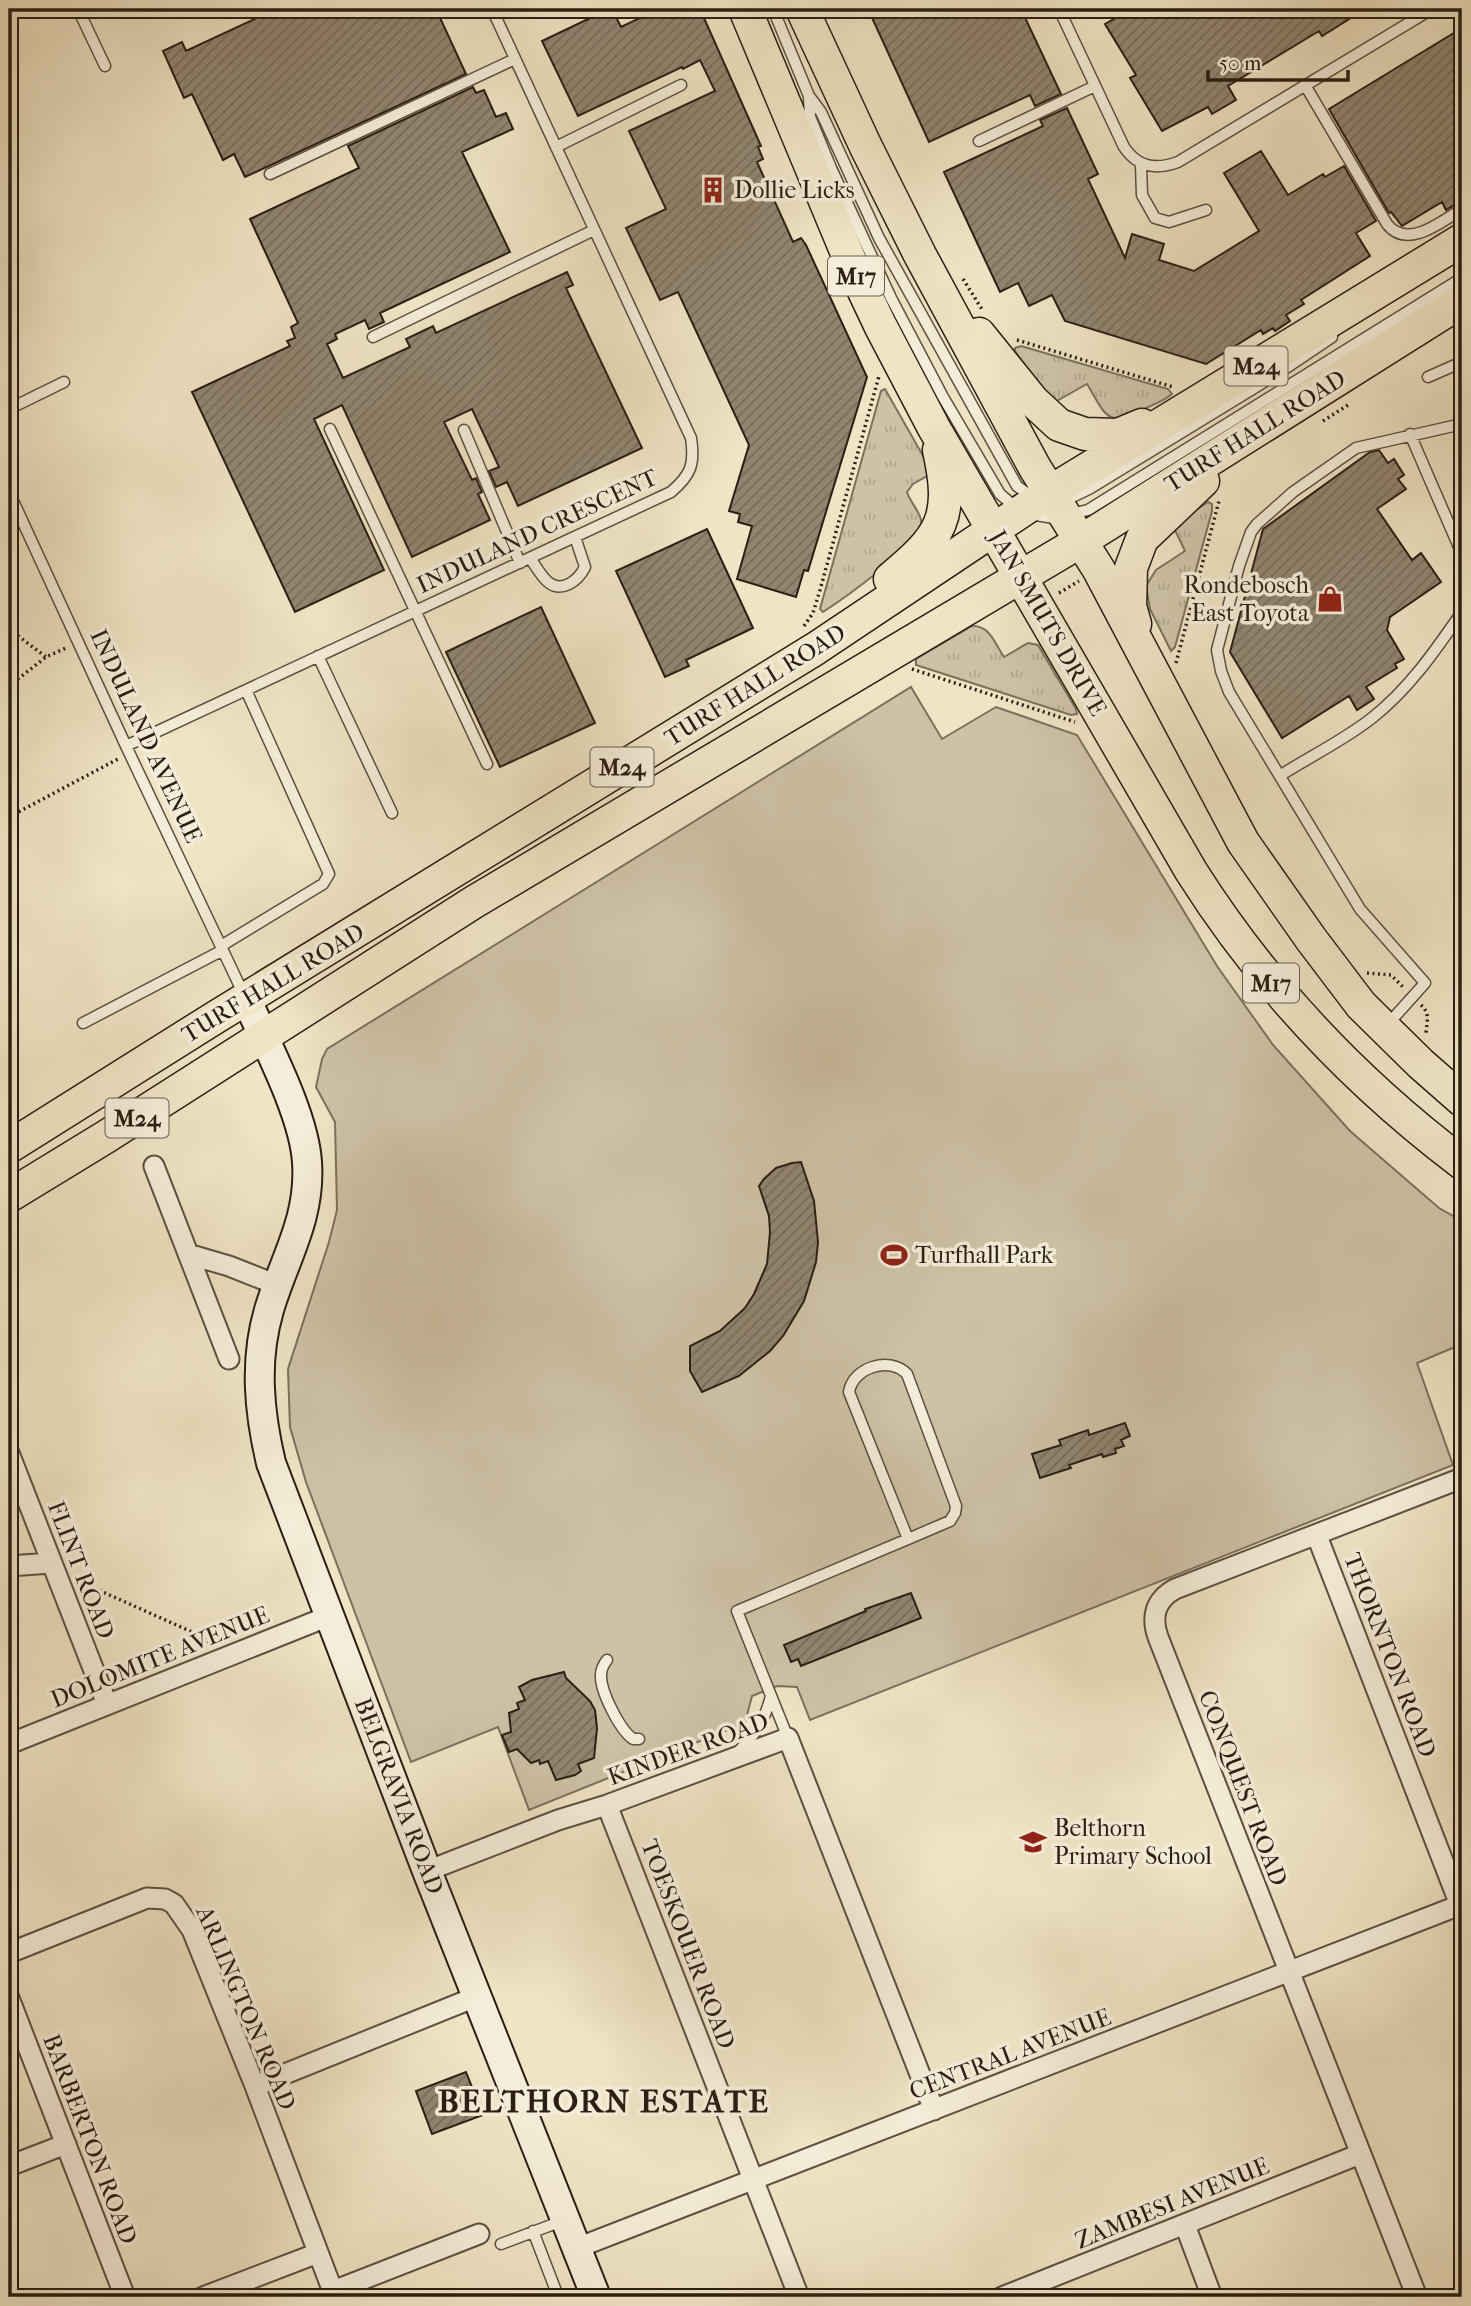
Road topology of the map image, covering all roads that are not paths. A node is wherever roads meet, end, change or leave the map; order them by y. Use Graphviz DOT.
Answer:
graph roads {
  1 [pos="78,9"];
  2 [pos="492,9"];
  3 [pos="745,9"];
  4 [pos="773,9"];
  5 [pos="802,9"];
  6 [pos="1059,9"];
  7 [pos="1432,9"];
  8 [pos="515,59"];
  9 [pos="105,66"];
  10 [pos="681,85"];
  11 [pos="1305,85"];
  12 [pos="1095,86"];
  13 [pos="809,96"];
  14 [pos="979,141"];
  15 [pos="556,147"];
  16 [pos="1142,165"];
  17 [pos="271,174"];
  18 [pos="1462,209"];
  19 [pos="1206,210"];
  20 [pos="594,230"];
  21 [pos="1462,240"];
  22 [pos="1424,264"];
  23 [pos="930,274"];
  24 [pos="1462,278"];
  25 [pos="1384,301"];
  26 [pos="1462,301"];
  27 [pos="1337,334"];
  28 [pos="373,337"];
  29 [pos="1462,362"];
  30 [pos="1429,377"];
  31 [pos="64,382"];
  32 [pos="1195,393"];
  33 [pos="9,409"];
  34 [pos="1462,424"];
  35 [pos="934,428"];
  36 [pos="1261,428"];
  37 [pos="330,429"];
  38 [pos="464,430"];
  39 [pos="1410,434"];
  40 [pos="9,492"];
  41 [pos="1052,510"];
  42 [pos="995,530"];
  43 [pos="575,537"];
  44 [pos="1462,554"];
  45 [pos="530,558"];
  46 [pos="520,563"];
  47 [pos="1021,576"];
  48 [pos="416,611"];
  49 [pos="1462,612"];
  50 [pos="809,637"];
  51 [pos="1155,650"];
  52 [pos="318,656"];
  53 [pos="246,690"];
  54 [pos="127,749"];
  55 [pos="487,764"];
  56 [pos="1281,775"];
  57 [pos="392,813"];
  58 [pos="222,948"];
  59 [pos="246,998"];
  60 [pos="82,1023"];
  61 [pos="1384,1028"];
  62 [pos="264,1038"];
  63 [pos="1462,1100"];
  64 [pos="9,1147"];
  65 [pos="1462,1163"];
  66 [pos="154,1166"];
  67 [pos="9,1196"];
  68 [pos="188,1254"];
  69 [pos="277,1285"];
  70 [pos="229,1359"];
  71 [pos="9,1453"];
  72 [pos="1462,1478"];
  73 [pos="1317,1535"];
  74 [pos="908,1539"];
  75 [pos="51,1563"];
  76 [pos="9,1566"];
  77 [pos="329,1616"];
  78 [pos="607,1660"];
  79 [pos="771,1694"];
  80 [pos="107,1704"];
  81 [pos="788,1738"];
  82 [pos="639,1739"];
  83 [pos="9,1744"];
  84 [pos="732,1759"];
  85 [pos="607,1805"];
  86 [pos="427,1871"];
  87 [pos="1461,1908"];
  88 [pos="9,1953"];
  89 [pos="1289,1973"];
  90 [pos="478,1996"];
  91 [pos="9,1998"];
  92 [pos="255,2086"];
  93 [pos="934,2110"];
  94 [pos="66,2144"];
  95 [pos="1360,2154"];
  96 [pos="9,2166"];
  97 [pos="753,2180"];
  98 [pos="566,2219"];
  99 [pos="1185,2225"];
  100 [pos="533,2231"];
  101 [pos="479,2234"];
  102 [pos="501,2244"];
  103 [pos="577,2248"];
  104 [pos="318,2253"];
  105 [pos="556,2291"];
  106 [pos="334,2294"];
  107 [pos="125,2297"];
  108 [pos="203,2297"];
  109 [pos="596,2297"];
  110 [pos="799,2297"];
  111 [pos="1002,2297"];
  112 [pos="1212,2297"];
  113 [pos="1417,2297"];
  1 -- 9 [label="lane"];
  2 -- 8 [label="lane, INDULAND CRESCENT"];
  3 -- 35 [label="main road, JAN SMUTS DRIVE / M17"];
  4 -- 13 [label="lane"];
  5 -- 23 [label="main road, M17"];
  6 -- 12 [label="lane"];
  7 -- 11 [label="lane"];
  8 -- 15 [label="lane, INDULAND CRESCENT"];
  8 -- 17 [label="lane"];
  10 -- 15 [label="lane"];
  11 -- 16 [label="lane"];
  11 -- 18 [label="lane"];
  12 -- 14 [label="lane"];
  12 -- 16 [label="lane"];
  13 -- 41 [label="lane"];
  13 -- 41 [label="lane"];
  15 -- 20 [label="lane, INDULAND CRESCENT"];
  16 -- 19 [label="lane"];
  20 -- 28 [label="lane"];
  20 -- 43 [label="lane, INDULAND CRESCENT"];
  21 -- 22 [label="main road, TURF HALL ROAD / M24"];
  22 -- 25 [label="lane"];
  22 -- 32 [label="main road, TURF HALL ROAD / M24"];
  23 -- 32 [label="main road"];
  23 -- 41 [label="main road, M17"];
  24 -- 41 [label="lane"];
  26 -- 36 [label="main road, TURF HALL ROAD / M24"];
  27 -- 41 [label="lane"];
  29 -- 30 [label="lane"];
  31 -- 33 [label="lane"];
  32 -- 41 [label="main road, TURF HALL ROAD / M24"];
  34 -- 39 [label="lane"];
  35 -- 42 [label="main road, JAN SMUTS DRIVE / M17"];
  35 -- 50 [label="main road"];
  36 -- 41 [label="main road, TURF HALL ROAD / M24"];
  36 -- 51 [label="main road"];
  37 -- 48 [label="lane"];
  38 -- 46 [label="lane"];
  39 -- 44 [label="lane"];
  39 -- 56 [label="lane"];
  40 -- 54 [label="lane, INDULAND AVENUE"];
  41 -- 42 [label="main road, TURF HALL ROAD / M24"];
  41 -- 47 [label="main road, TURF HALL ROAD / M24"];
  41 -- 51 [label="main road, M17"];
  42 -- 47 [label="main road, JAN SMUTS DRIVE / M17"];
  42 -- 50 [label="main road, TURF HALL ROAD / M24"];
  43 -- 45 [label="lane, INDULAND CRESCENT"];
  43 -- 45 [label="lane"];
  45 -- 46 [label="lane, INDULAND CRESCENT"];
  46 -- 48 [label="lane, INDULAND CRESCENT"];
  47 -- 62 [label="main road, TURF HALL ROAD / M24"];
  47 -- 65 [label="main road, JAN SMUTS DRIVE / M17"];
  48 -- 52 [label="lane, INDULAND CRESCENT"];
  48 -- 55 [label="lane"];
  49 -- 56 [label="lane"];
  50 -- 59 [label="main road, TURF HALL ROAD / M24"];
  51 -- 61 [label="main road, M17"];
  52 -- 53 [label="lane, INDULAND CRESCENT"];
  52 -- 57 [label="lane"];
  53 -- 54 [label="lane, INDULAND CRESCENT"];
  53 -- 58 [label="lane"];
  54 -- 58 [label="lane, INDULAND AVENUE"];
  56 -- 61 [label="lane"];
  58 -- 59 [label="lane, INDULAND AVENUE"];
  58 -- 60 [label="lane"];
  59 -- 62 [label="street, BELGRAVIA ROAD"];
  59 -- 64 [label="main road, TURF HALL ROAD / M24"];
  61 -- 63 [label="main road, M17"];
  62 -- 67 [label="main road, TURF HALL ROAD / M24"];
  62 -- 69 [label="street, BELGRAVIA ROAD"];
  66 -- 68 [label="street"];
  68 -- 69 [label="street"];
  68 -- 70 [label="street"];
  69 -- 77 [label="street, BELGRAVIA ROAD"];
  71 -- 75 [label="street, FLINT ROAD"];
  72 -- 73 [label="street, CONQUEST ROAD"];
  73 -- 87 [label="street, THORNTON ROAD"];
  73 -- 89 [label="street, CONQUEST ROAD"];
  74 -- 74 [label="lane"];
  74 -- 79 [label="lane"];
  75 -- 76 [label="street"];
  75 -- 80 [label="street, FLINT ROAD"];
  77 -- 80 [label="street, DOLOMITE AVENUE"];
  77 -- 86 [label="street, BELGRAVIA ROAD"];
  78 -- 82 [label="lane"];
  79 -- 81 [label="lane"];
  79 -- 84 [label="lane"];
  80 -- 83 [label="street, DOLOMITE AVENUE"];
  81 -- 84 [label="street, KINDER ROAD"];
  81 -- 93 [label="street, KINDER ROAD"];
  84 -- 85 [label="street, KINDER ROAD"];
  85 -- 86 [label="street, KINDER ROAD"];
  85 -- 97 [label="street, TOESKOUER ROAD"];
  86 -- 90 [label="street, BELGRAVIA ROAD"];
  87 -- 89 [label="street, CENTRAL AVENUE"];
  88 -- 92 [label="street, ARLINGTON ROAD"];
  89 -- 93 [label="street, CENTRAL AVENUE"];
  89 -- 95 [label="street, CONQUEST ROAD"];
  90 -- 92 [label="street"];
  90 -- 98 [label="street, BELGRAVIA ROAD"];
  91 -- 94 [label="street, BARBERTON ROAD"];
  92 -- 104 [label="street, ARLINGTON ROAD"];
  93 -- 97 [label="street, CENTRAL AVENUE"];
  94 -- 96 [label="street"];
  94 -- 107 [label="street, BARBERTON ROAD"];
  95 -- 99 [label="street, ZAMBESI AVENUE"];
  95 -- 113 [label="street, CONQUEST ROAD"];
  97 -- 103 [label="street, CENTRAL AVENUE"];
  97 -- 110 [label="street, TOESKOUER ROAD"];
  98 -- 100 [label="lane"];
  98 -- 103 [label="street, BELGRAVIA ROAD"];
  99 -- 111 [label="street, ZAMBESI AVENUE"];
  99 -- 112 [label="street"];
  100 -- 102 [label="lane"];
  100 -- 105 [label="lane"];
  101 -- 106 [label="street"];
  103 -- 109 [label="street, BELGRAVIA ROAD"];
  104 -- 106 [label="street, ARLINGTON ROAD"];
  104 -- 108 [label="street"];
}
